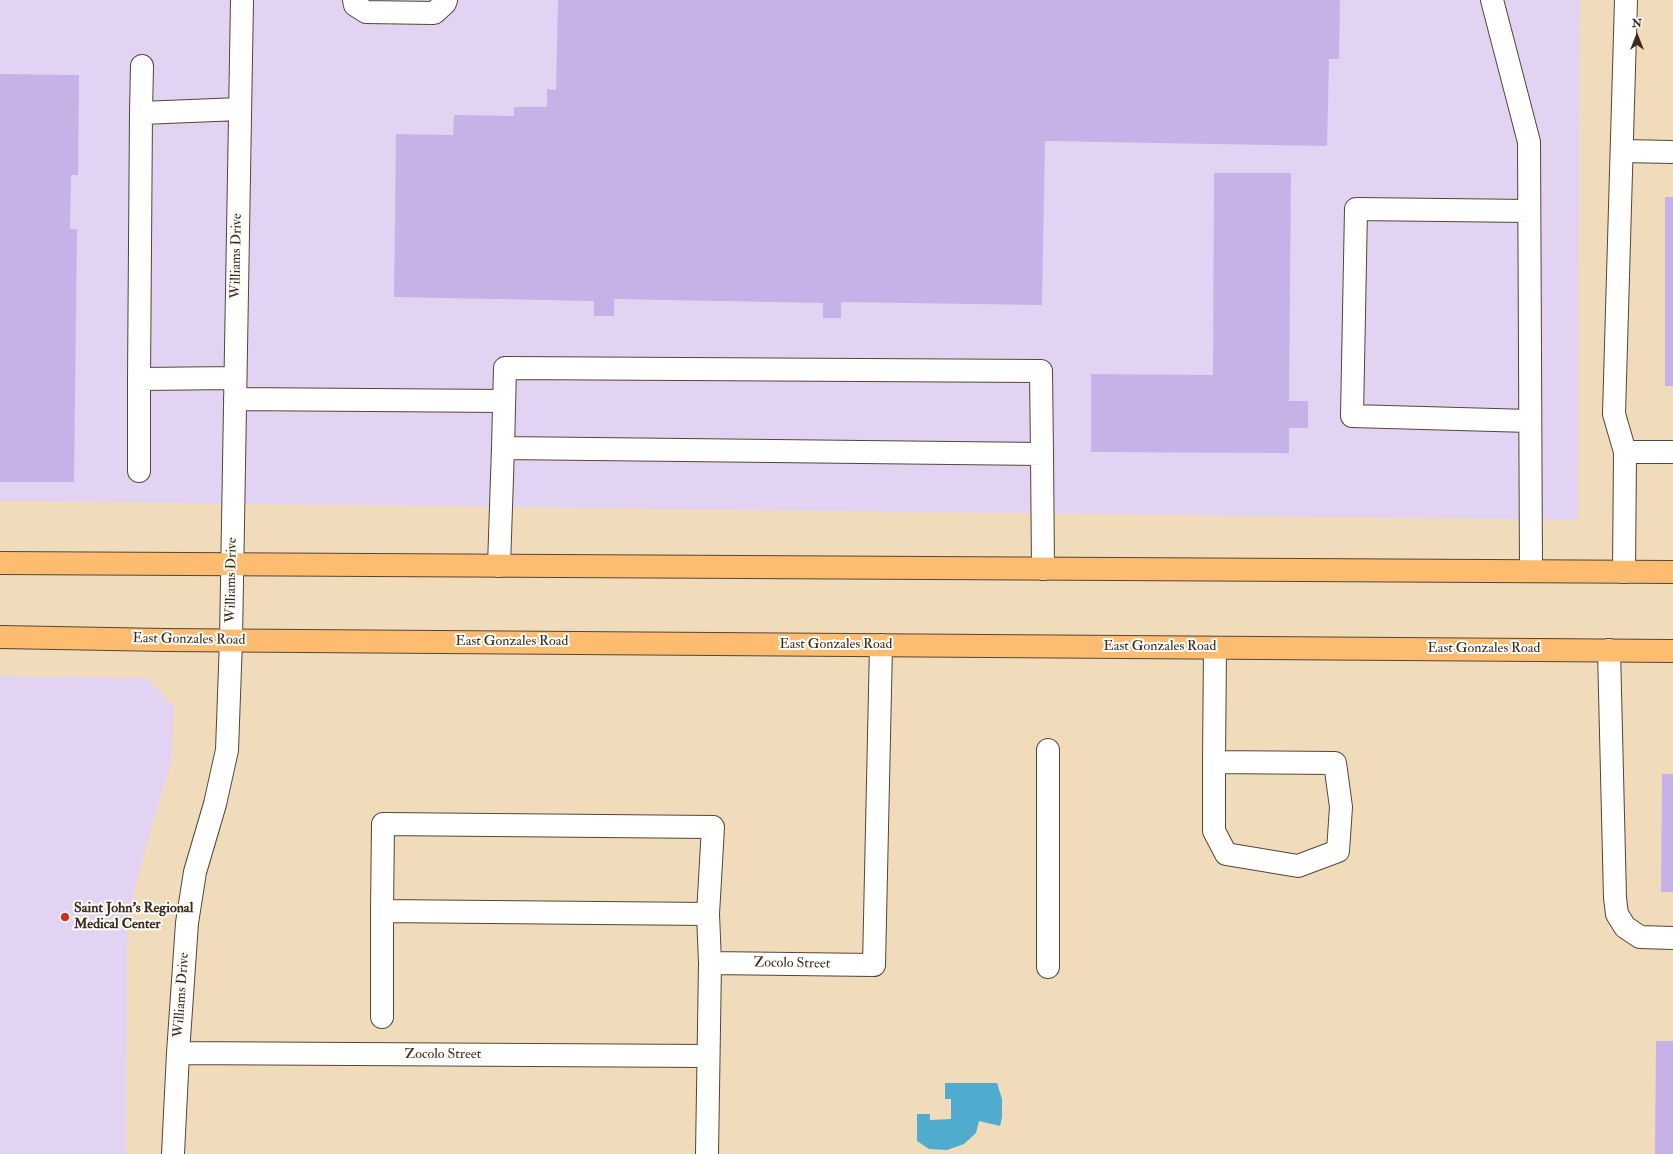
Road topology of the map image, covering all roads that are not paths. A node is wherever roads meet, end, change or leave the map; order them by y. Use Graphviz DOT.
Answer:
graph roads {
  1 [pos="242,0"];
  2 [pos="354,0"];
  3 [pos="446,0"];
  4 [pos="1492,0"];
  5 [pos="1626,0"];
  6 [pos="142,66"];
  7 [pos="240,109"];
  8 [pos="141,112"];
  9 [pos="1622,151"];
  10 [pos="1673,152"];
  11 [pos="1529,210"];
  12 [pos="139,379"];
  13 [pos="234,389"];
  14 [pos="504,400"];
  15 [pos="1530,421"];
  16 [pos="503,448"];
  17 [pos="1625,452"];
  18 [pos="1673,452"];
  19 [pos="1042,454"];
  20 [pos="139,471"];
  21 [pos="0,563"];
  22 [pos="232,565"];
  23 [pos="499,566"];
  24 [pos="1043,569"];
  25 [pos="1531,571"];
  26 [pos="1624,572"];
  27 [pos="1673,572"];
  28 [pos="0,637"];
  29 [pos="231,640"];
  30 [pos="881,645"];
  31 [pos="1214,648"];
  32 [pos="1609,650"];
  33 [pos="1673,651"];
  34 [pos="1048,750"];
  35 [pos="1214,762"];
  36 [pos="382,911"];
  37 [pos="708,914"];
  38 [pos="1673,938"];
  39 [pos="710,963"];
  40 [pos="1048,967"];
  41 [pos="382,1017"];
  42 [pos="178,1053"];
  43 [pos="708,1056"];
  44 [pos="174,1154"];
  45 [pos="707,1154"];
  1 -- 7 [label="street, Williams Drive"];
  2 -- 3 [label="street"];
  4 -- 11 [label="street"];
  5 -- 9 [label="street"];
  6 -- 8 [label="street"];
  7 -- 8 [label="street"];
  7 -- 13 [label="street, Williams Drive"];
  8 -- 12 [label="street"];
  9 -- 10 [label="street"];
  9 -- 17 [label="street"];
  11 -- 15 [label="street"];
  11 -- 15 [label="street"];
  12 -- 13 [label="street"];
  12 -- 20 [label="street"];
  13 -- 14 [label="street"];
  13 -- 22 [label="street, Williams Drive"];
  14 -- 16 [label="street"];
  14 -- 19 [label="street"];
  15 -- 25 [label="street"];
  16 -- 19 [label="street"];
  16 -- 23 [label="street"];
  17 -- 18 [label="street"];
  17 -- 26 [label="street"];
  19 -- 24 [label="street"];
  21 -- 22 [label="main road"];
  22 -- 23 [label="main road"];
  22 -- 29 [label="street, Williams Drive"];
  23 -- 24 [label="main road"];
  24 -- 25 [label="main road"];
  25 -- 26 [label="main road"];
  26 -- 27 [label="main road"];
  28 -- 29 [label="main road, East Gonzales Road"];
  29 -- 30 [label="main road, East Gonzales Road"];
  29 -- 42 [label="street, Williams Drive"];
  30 -- 31 [label="main road, East Gonzales Road"];
  30 -- 39 [label="street, Zocolo Street"];
  31 -- 32 [label="main road, East Gonzales Road"];
  31 -- 35 [label="street"];
  32 -- 33 [label="main road, East Gonzales Road"];
  32 -- 38 [label="street"];
  34 -- 40 [label="street"];
  35 -- 35 [label="street"];
  36 -- 37 [label="street"];
  36 -- 37 [label="street"];
  36 -- 41 [label="street"];
  37 -- 39 [label="street"];
  39 -- 43 [label="street"];
  42 -- 43 [label="street, Zocolo Street"];
  42 -- 44 [label="street, Williams Drive"];
  43 -- 45 [label="street"];
}
